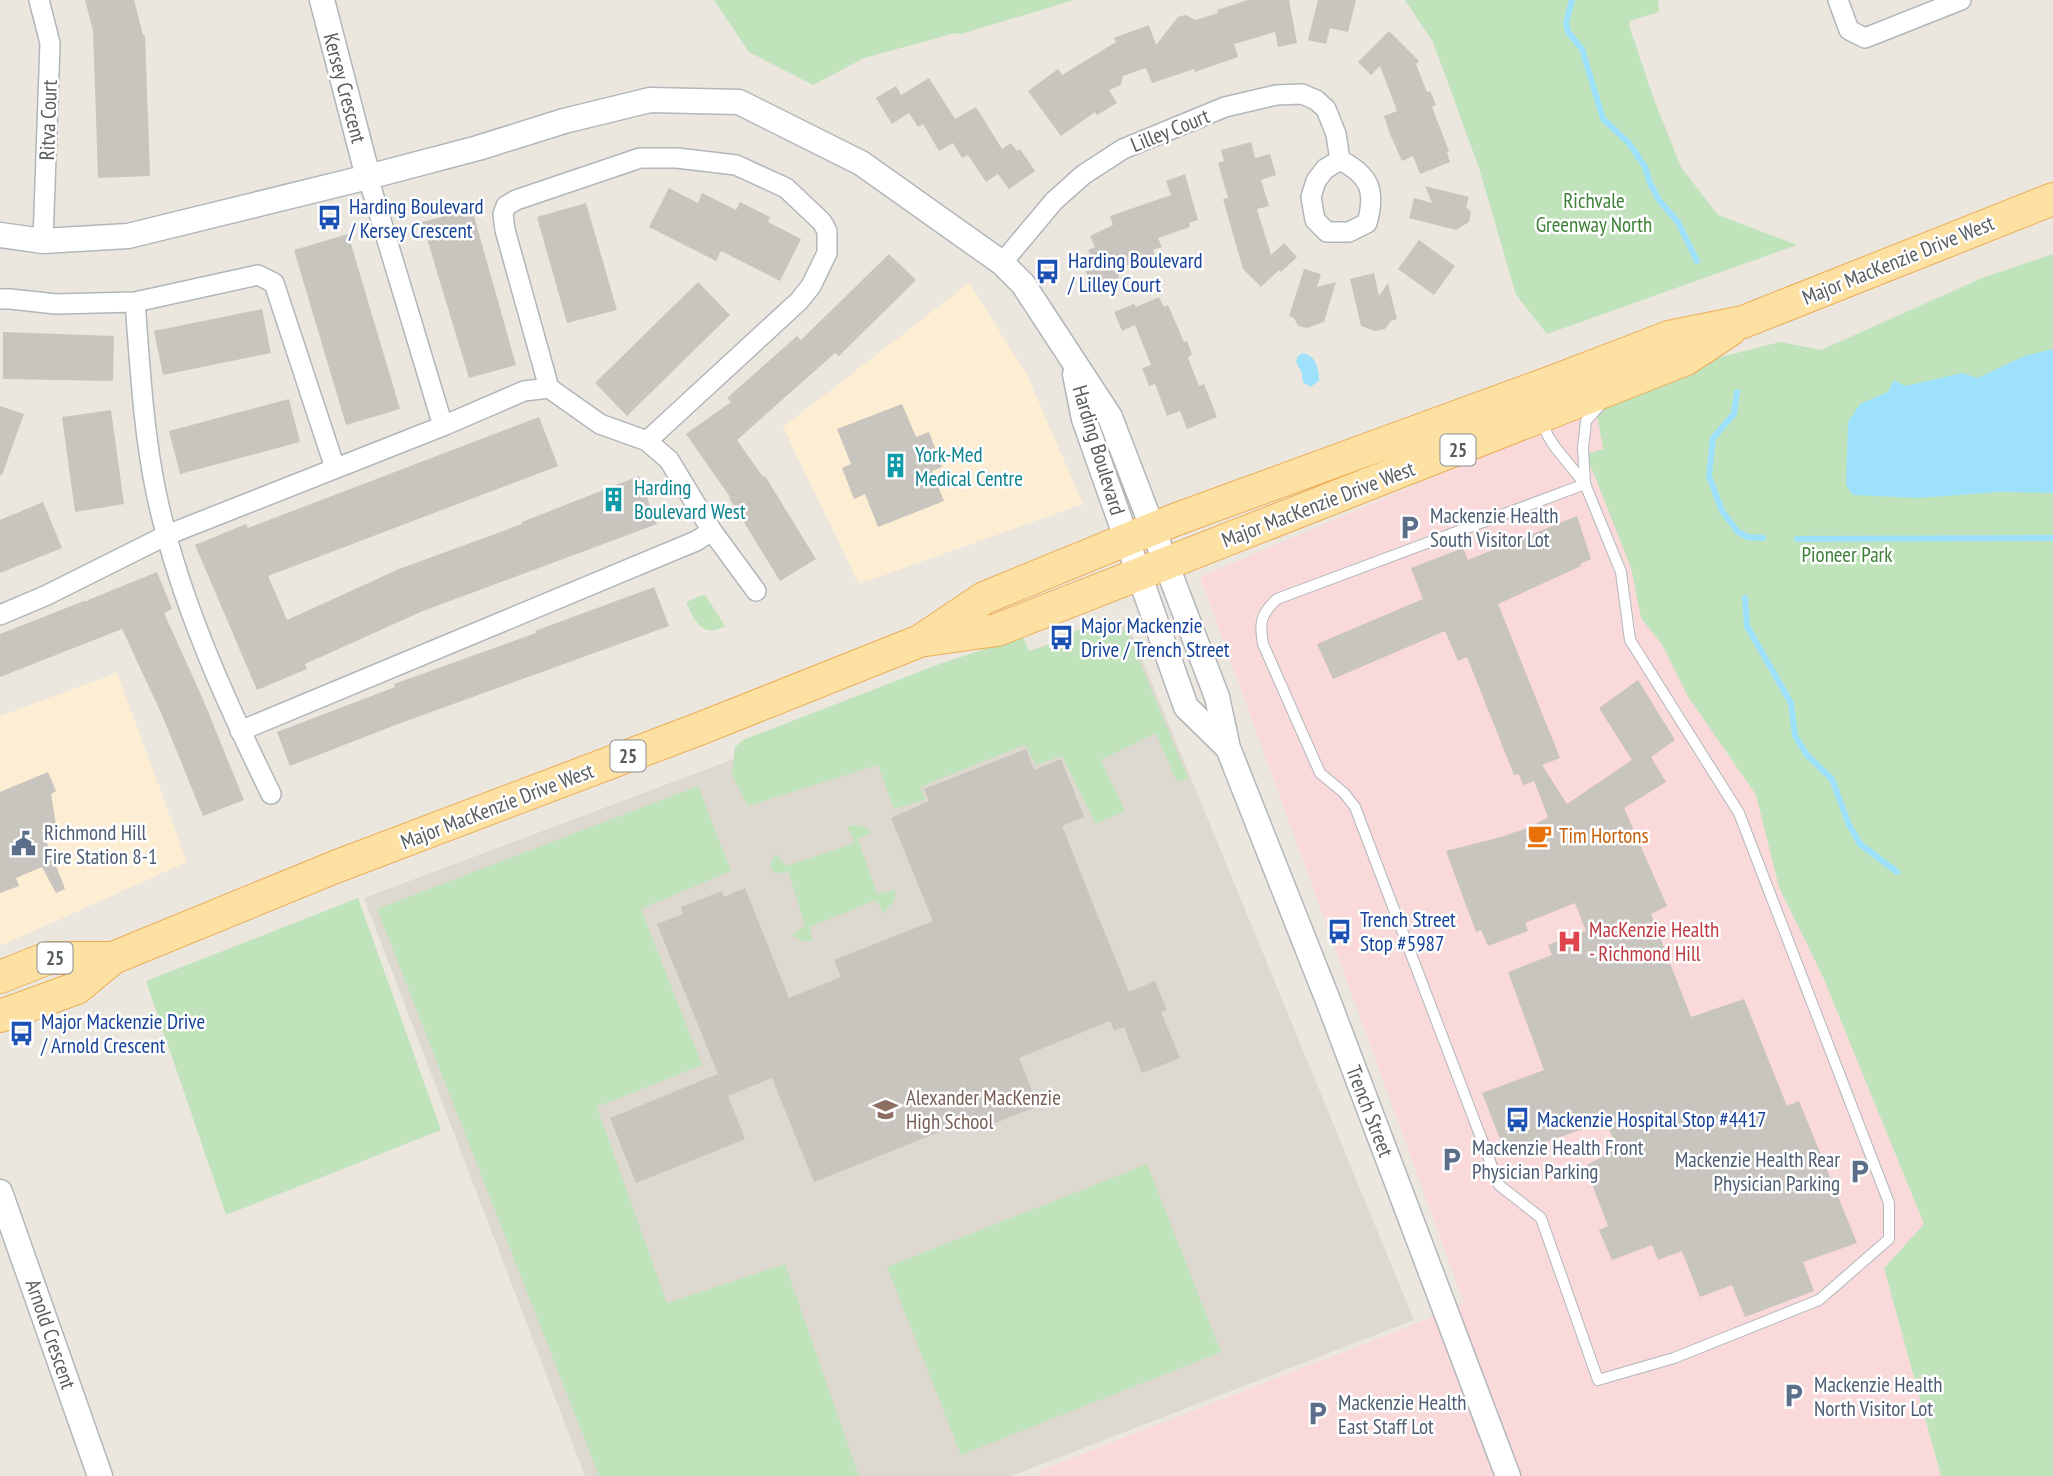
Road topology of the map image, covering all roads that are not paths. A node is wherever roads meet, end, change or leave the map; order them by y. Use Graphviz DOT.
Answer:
graph roads {
  1 [pos="39,0"];
  2 [pos="322,0"];
  3 [pos="1838,0"];
  4 [pos="1961,0"];
  5 [pos="1340,160"];
  6 [pos="368,177"];
  7 [pos="2053,199"];
  8 [pos="0,235"];
  9 [pos="43,241"];
  10 [pos="1002,262"];
  11 [pos="0,299"];
  12 [pos="135,302"];
  13 [pos="1743,322"];
  14 [pos="549,388"];
  15 [pos="1614,388"];
  16 [pos="1535,403"];
  17 [pos="443,426"];
  18 [pos="647,441"];
  19 [pos="335,468"];
  20 [pos="1585,484"];
  21 [pos="712,531"];
  22 [pos="1140,534"];
  23 [pos="167,535"];
  24 [pos="1152,569"];
  25 [pos="755,591"];
  26 [pos="0,615"];
  27 [pos="920,641"];
  28 [pos="240,731"];
  29 [pos="271,794"];
  30 [pos="113,958"];
  31 [pos="0,977"];
  32 [pos="0,1016"];
  33 [pos="0,1192"];
  34 [pos="4,1216"];
  35 [pos="100,1476"];
  36 [pos="1508,1476"];
  1 -- 9 [label="street, Ritva Court"];
  2 -- 6 [label="street, Kersey Crescent"];
  3 -- 4 [label="street"];
  5 -- 10 [label="street, Lilley Court"];
  6 -- 9 [label="street"];
  6 -- 10 [label="street"];
  6 -- 17 [label="street"];
  7 -- 13 [label="main road, Major MacKenzie Drive West / 25"];
  8 -- 9 [label="street"];
  10 -- 22 [label="street, Harding Boulevard"];
  11 -- 12 [label="street"];
  12 -- 19 [label="street"];
  12 -- 23 [label="street"];
  13 -- 15 [label="main road, Major MacKenzie Drive West / 25"];
  13 -- 16 [label="main road, Major MacKenzie Drive West / 25"];
  14 -- 17 [label="street"];
  14 -- 18 [label="street"];
  14 -- 18 [label="street"];
  15 -- 16 [label="main road, Major MacKenzie Drive West / 25"];
  15 -- 20 [label="lane"];
  16 -- 20 [label="lane"];
  16 -- 22 [label="main road, Major MacKenzie Drive West / 25"];
  16 -- 24 [label="main road, Major MacKenzie Drive West / 25"];
  17 -- 19 [label="street"];
  18 -- 21 [label="street"];
  19 -- 23 [label="street"];
  20 -- 20 [label="lane"];
  21 -- 25 [label="street"];
  21 -- 28 [label="street"];
  22 -- 24 [label="street, Trench Street"];
  22 -- 27 [label="main road, Major MacKenzie Drive West / 25"];
  23 -- 26 [label="street"];
  23 -- 28 [label="street"];
  24 -- 27 [label="main road, Major MacKenzie Drive West / 25"];
  24 -- 36 [label="street, Trench Street"];
  27 -- 30 [label="main road, Major MacKenzie Drive West / 25"];
  28 -- 29 [label="street"];
  30 -- 31 [label="main road, Major MacKenzie Drive West / 25"];
  30 -- 32 [label="main road, Major MacKenzie Drive West / 25"];
  33 -- 34 [label="street, Arnold Crescent"];
  34 -- 35 [label="street, Arnold Crescent"];
}
